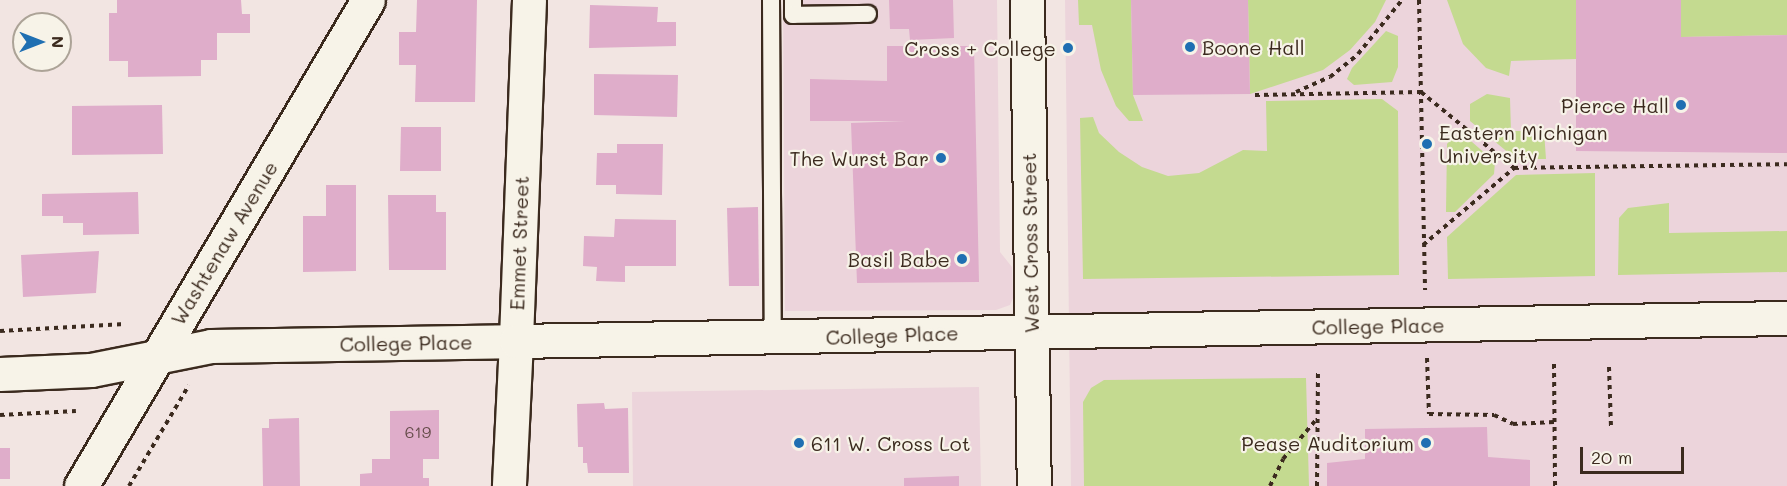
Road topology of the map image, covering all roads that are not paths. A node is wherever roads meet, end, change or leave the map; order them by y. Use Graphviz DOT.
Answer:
graph roads {
  1 [pos="368,0"];
  2 [pos="529,0"];
  3 [pos="771,0"];
  4 [pos="793,0"];
  5 [pos="1027,0"];
  6 [pos="868,14"];
  7 [pos="1787,318"];
  8 [pos="1032,332"];
  9 [pos="773,338"];
  10 [pos="516,341"];
  11 [pos="158,354"];
  12 [pos="0,374"];
  13 [pos="81,486"];
  14 [pos="509,486"];
  15 [pos="1034,486"];
  1 -- 11 [label="street, Washtenaw Avenue"];
  2 -- 10 [label="street, Emmet Street"];
  3 -- 9 [label="lane"];
  4 -- 6 [label="lane"];
  5 -- 8 [label="street, West Cross Street"];
  7 -- 8 [label="street, College Place"];
  8 -- 9 [label="street, College Place"];
  8 -- 15 [label="street, West Cross Street"];
  9 -- 10 [label="street, College Place"];
  10 -- 11 [label="street, College Place"];
  10 -- 14 [label="street, Emmet Street"];
  11 -- 12 [label="street, College Place"];
  11 -- 13 [label="street, Washtenaw Avenue"];
}
